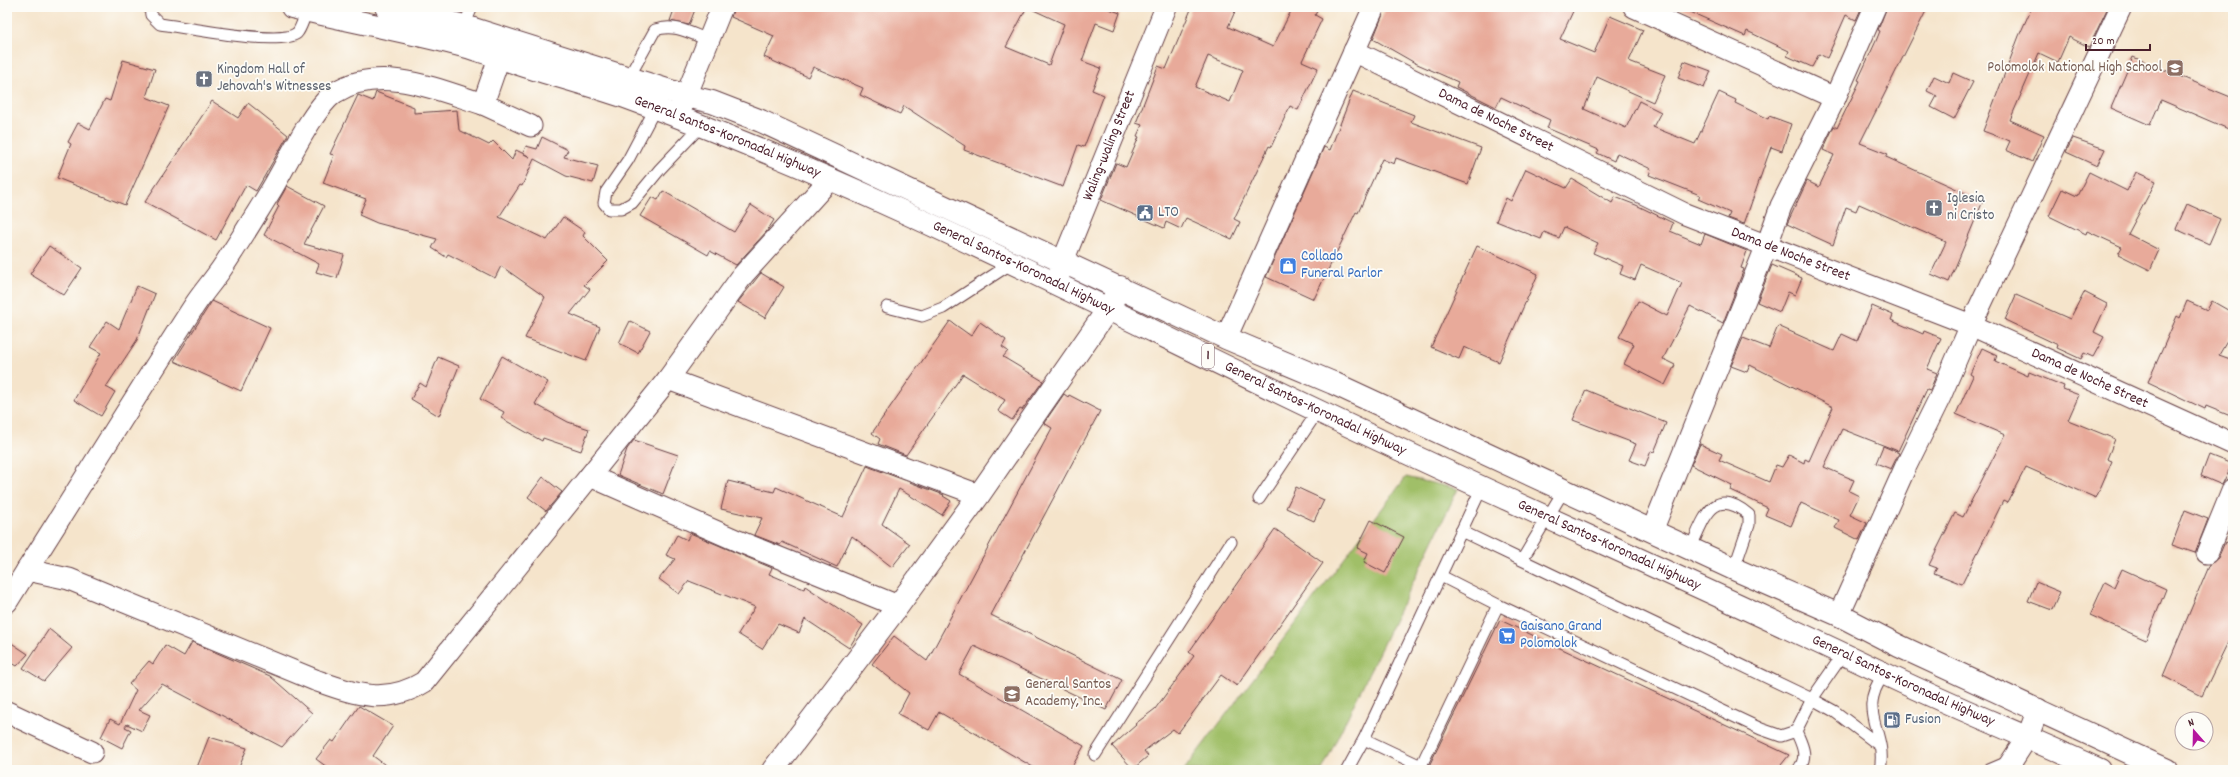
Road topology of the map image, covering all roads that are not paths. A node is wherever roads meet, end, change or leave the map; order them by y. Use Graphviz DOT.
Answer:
graph roads {
  1 [pos="150,7"];
  2 [pos="386,7"];
  3 [pos="722,7"];
  4 [pos="1166,7"];
  5 [pos="1374,7"];
  6 [pos="1634,7"];
  7 [pos="1875,7"];
  8 [pos="2121,7"];
  9 [pos="299,9"];
  10 [pos="468,17"];
  11 [pos="708,40"];
  12 [pos="1354,51"];
  13 [pos="499,58"];
  14 [pos="629,76"];
  15 [pos="686,96"];
  16 [pos="1835,98"];
  17 [pos="483,104"];
  18 [pos="655,109"];
  19 [pos="678,117"];
  20 [pos="702,125"];
  21 [pos="531,126"];
  22 [pos="830,179"];
  23 [pos="1767,245"];
  24 [pos="1063,261"];
  25 [pos="1012,263"];
  26 [pos="1056,285"];
  27 [pos="1120,287"];
  28 [pos="887,307"];
  29 [pos="1108,309"];
  30 [pos="1972,325"];
  31 [pos="1226,338"];
  32 [pos="668,379"];
  33 [pos="1318,411"];
  34 [pos="2233,444"];
  35 [pos="590,476"];
  36 [pos="1482,487"];
  37 [pos="2233,489"];
  38 [pos="1564,490"];
  39 [pos="979,495"];
  40 [pos="1259,499"];
  41 [pos="1546,518"];
  42 [pos="1461,531"];
  43 [pos="1652,531"];
  44 [pos="1231,542"];
  45 [pos="1690,548"];
  46 [pos="2208,553"];
  47 [pos="1522,560"];
  48 [pos="1734,569"];
  49 [pos="27,570"];
  50 [pos="1441,576"];
  51 [pos="7,602"];
  52 [pos="1498,605"];
  53 [pos="898,606"];
  54 [pos="1839,615"];
  55 [pos="1844,653"];
  56 [pos="1884,674"];
  57 [pos="1812,699"];
  58 [pos="2038,709"];
  59 [pos="7,712"];
  60 [pos="1796,731"];
  61 [pos="2028,736"];
  62 [pos="1364,739"];
  63 [pos="1880,745"];
  64 [pos="92,752"];
  65 [pos="1095,756"];
  66 [pos="2009,765"];
  67 [pos="1420,768"];
  68 [pos="773,770"];
  69 [pos="1347,770"];
  70 [pos="1798,770"];
  71 [pos="1880,770"];
  72 [pos="1989,770"];
  73 [pos="2100,770"];
  74 [pos="2166,770"];
  1 -- 9 [label="lane"];
  2 -- 10 [label="main road, General Santos-Koronadal Highway / 1"];
  3 -- 11 [label="street"];
  4 -- 24 [label="street, Waling-waling Street"];
  5 -- 12 [label="street"];
  6 -- 16 [label="street"];
  7 -- 16 [label="street"];
  8 -- 30 [label="street"];
  9 -- 13 [label="main road, General Santos-Koronadal Highway / 1"];
  10 -- 14 [label="main road, General Santos-Koronadal Highway / 1"];
  11 -- 14 [label="lane"];
  11 -- 15 [label="street"];
  12 -- 23 [label="street, Dama de Noche Street"];
  12 -- 31 [label="street"];
  13 -- 17 [label="street"];
  13 -- 18 [label="main road, General Santos-Koronadal Highway / 1"];
  14 -- 15 [label="main road, General Santos-Koronadal Highway / 1"];
  15 -- 19 [label="street"];
  15 -- 24 [label="main road, General Santos-Koronadal Highway / 1"];
  16 -- 23 [label="street"];
  17 -- 21 [label="street"];
  17 -- 49 [label="street"];
  18 -- 19 [label="main road, General Santos-Koronadal Highway / 1"];
  18 -- 20 [label="lane"];
  19 -- 20 [label="main road, General Santos-Koronadal Highway / 1"];
  20 -- 22 [label="main road, General Santos-Koronadal Highway / 1"];
  22 -- 25 [label="main road, General Santos-Koronadal Highway / 1"];
  22 -- 32 [label="street"];
  23 -- 30 [label="street, Dama de Noche Street"];
  23 -- 43 [label="street"];
  24 -- 26 [label="street, Waling-waling Street"];
  24 -- 27 [label="main road, General Santos-Koronadal Highway / 1"];
  25 -- 26 [label="main road, General Santos-Koronadal Highway / 1"];
  25 -- 28 [label="lane"];
  26 -- 29 [label="main road, General Santos-Koronadal Highway / 1"];
  27 -- 29 [label="main road"];
  27 -- 31 [label="main road, General Santos-Koronadal Highway / 1"];
  29 -- 33 [label="main road, General Santos-Koronadal Highway / 1"];
  29 -- 39 [label="main road"];
  30 -- 34 [label="street, Dama de Noche Street"];
  30 -- 54 [label="street"];
  31 -- 38 [label="main road, General Santos-Koronadal Highway / 1"];
  32 -- 35 [label="street"];
  32 -- 39 [label="street"];
  33 -- 36 [label="main road, General Santos-Koronadal Highway / 1"];
  33 -- 40 [label="lane"];
  35 -- 49 [label="street"];
  35 -- 53 [label="street"];
  36 -- 41 [label="main road, General Santos-Koronadal Highway / 1"];
  36 -- 42 [label="lane"];
  37 -- 46 [label="street"];
  38 -- 41 [label="lane"];
  38 -- 43 [label="main road, General Santos-Koronadal Highway / 1"];
  39 -- 53 [label="main road"];
  41 -- 47 [label="lane"];
  41 -- 55 [label="main road, General Santos-Koronadal Highway / 1"];
  42 -- 47 [label="lane"];
  42 -- 50 [label="lane"];
  43 -- 45 [label="main road, General Santos-Koronadal Highway / 1"];
  44 -- 65 [label="lane"];
  45 -- 48 [label="main road, General Santos-Koronadal Highway / 1"];
  45 -- 48 [label="lane"];
  47 -- 57 [label="lane"];
  48 -- 54 [label="main road, General Santos-Koronadal Highway / 1"];
  49 -- 51 [label="street"];
  50 -- 52 [label="lane"];
  50 -- 62 [label="lane"];
  52 -- 60 [label="lane"];
  52 -- 67 [label="lane"];
  53 -- 68 [label="main road"];
  54 -- 58 [label="main road, General Santos-Koronadal Highway / 1"];
  55 -- 56 [label="main road, General Santos-Koronadal Highway / 1"];
  55 -- 57 [label="lane"];
  56 -- 61 [label="main road, General Santos-Koronadal Highway / 1"];
  56 -- 63 [label="lane"];
  57 -- 60 [label="lane"];
  57 -- 63 [label="lane"];
  58 -- 61 [label="street"];
  58 -- 74 [label="main road, General Santos-Koronadal Highway / 1"];
  59 -- 64 [label="street"];
  60 -- 70 [label="lane"];
  61 -- 66 [label="street"];
  61 -- 73 [label="main road, General Santos-Koronadal Highway / 1"];
  62 -- 67 [label="lane"];
  62 -- 69 [label="lane"];
  63 -- 71 [label="lane"];
  66 -- 72 [label="lane"];
}
